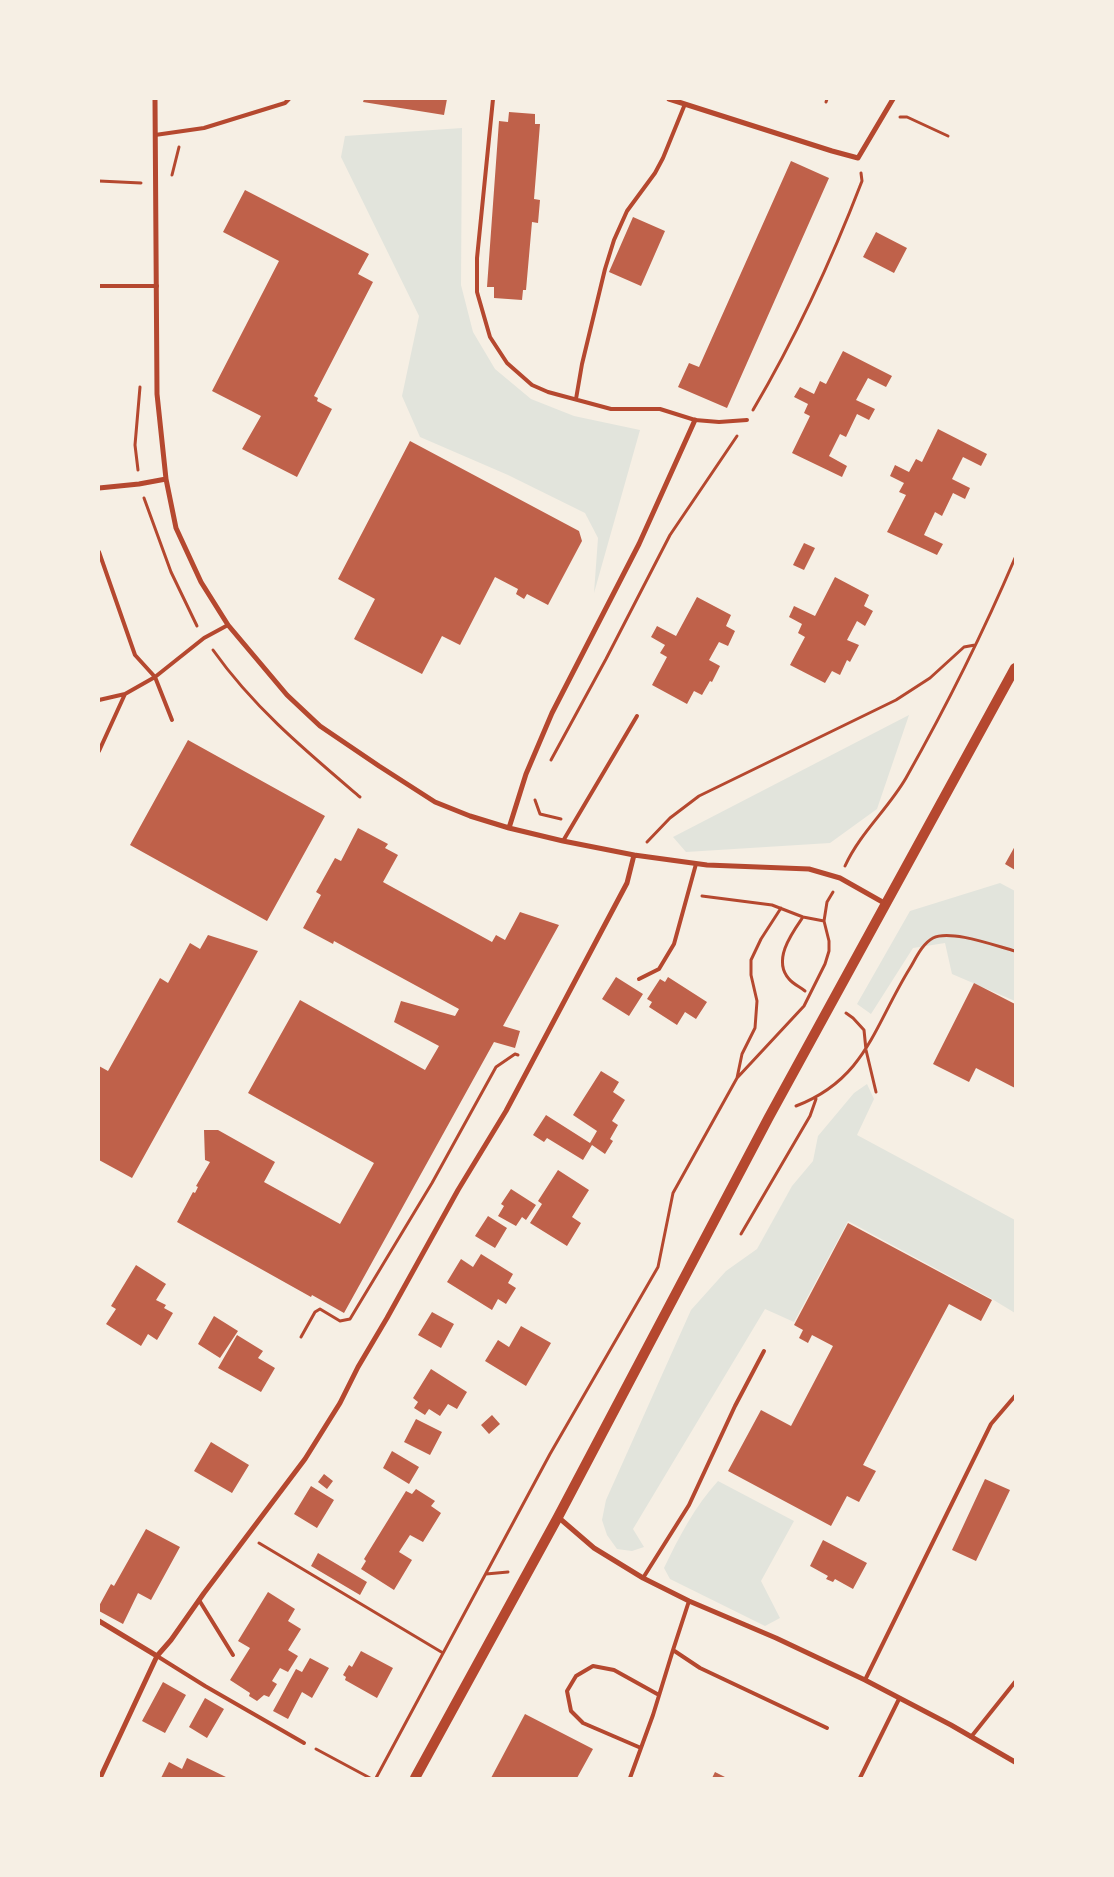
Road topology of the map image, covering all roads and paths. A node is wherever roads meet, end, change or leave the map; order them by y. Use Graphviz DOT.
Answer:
graph roads {
  1 [pos="155,99"];
  2 [pos="289,99"];
  3 [pos="493,99"];
  4 [pos="669,99"];
  5 [pos="893,99"];
  6 [pos="685,104"];
  7 [pos="880,119"];
  8 [pos="155,135"];
  9 [pos="948,136"];
  10 [pos="858,158"];
  11 [pos="99,286"];
  12 [pos="157,286"];
  13 [pos="576,399"];
  14 [pos="695,420"];
  15 [pos="747,420"];
  16 [pos="166,479"];
  17 [pos="99,488"];
  18 [pos="99,552"];
  19 [pos="1015,558"];
  20 [pos="228,624"];
  21 [pos="975,645"];
  22 [pos="1015,668"];
  23 [pos="155,676"];
  24 [pos="125,694"];
  25 [pos="99,700"];
  26 [pos="637,716"];
  27 [pos="172,720"];
  28 [pos="99,751"];
  29 [pos="551,760"];
  30 [pos="536,792"];
  31 [pos="574,822"];
  32 [pos="509,828"];
  33 [pos="563,841"];
  34 [pos="634,854"];
  35 [pos="696,864"];
  36 [pos="840,878"];
  37 [pos="687,893"];
  38 [pos="887,904"];
  39 [pos="781,908"];
  40 [pos="803,917"];
  41 [pos="824,921"];
  42 [pos="1015,951"];
  43 [pos="639,979"];
  44 [pos="805,991"];
  45 [pos="846,1013"];
  46 [pos="866,1050"];
  47 [pos="531,1061"];
  48 [pos="737,1078"];
  49 [pos="876,1092"];
  50 [pos="816,1099"];
  51 [pos="769,1117"];
  52 [pos="741,1234"];
  53 [pos="301,1338"];
  54 [pos="764,1350"];
  55 [pos="1015,1396"];
  56 [pos="558,1517"];
  57 [pos="248,1536"];
  58 [pos="643,1578"];
  59 [pos="199,1600"];
  60 [pos="689,1601"];
  61 [pos="99,1621"];
  62 [pos="673,1650"];
  63 [pos="443,1653"];
  64 [pos="233,1655"];
  65 [pos="157,1656"];
  66 [pos="865,1680"];
  67 [pos="1015,1682"];
  68 [pos="659,1695"];
  69 [pos="899,1699"];
  70 [pos="827,1728"];
  71 [pos="971,1737"];
  72 [pos="304,1743"];
  73 [pos="641,1748"];
  74 [pos="1015,1762"];
  75 [pos="100,1778"];
  76 [pos="370,1778"];
  77 [pos="376,1778"];
  78 [pos="415,1778"];
  79 [pos="630,1778"];
  80 [pos="860,1778"];
  1 -- 8 [label="street"];
  2 -- 8 [label="lane"];
  3 -- 13 [label="lane"];
  4 -- 6 [label="street"];
  5 -- 7 [label="street"];
  6 -- 10 [label="street"];
  6 -- 13 [label="lane"];
  7 -- 9 [label="path"];
  7 -- 10 [label="street"];
  8 -- 12 [label="street"];
  10 -- 15 [label="path"];
  11 -- 12 [label="lane"];
  12 -- 16 [label="street"];
  13 -- 14 [label="lane"];
  14 -- 15 [label="lane"];
  14 -- 32 [label="street"];
  15 -- 29 [label="path"];
  16 -- 17 [label="street"];
  16 -- 20 [label="street"];
  18 -- 23 [label="lane"];
  19 -- 21 [label="path"];
  20 -- 23 [label="lane"];
  20 -- 32 [label="street"];
  21 -- 34 [label="path"];
  21 -- 36 [label="path"];
  22 -- 38 [label="main road"];
  23 -- 24 [label="lane"];
  23 -- 27 [label="lane"];
  24 -- 25 [label="lane"];
  24 -- 28 [label="lane"];
  26 -- 31 [label="lane"];
  30 -- 31 [label="path"];
  31 -- 33 [label="lane"];
  32 -- 33 [label="street"];
  33 -- 34 [label="street"];
  34 -- 35 [label="street"];
  34 -- 47 [label="street"];
  35 -- 36 [label="street"];
  35 -- 37 [label="lane"];
  36 -- 38 [label="street"];
  36 -- 41 [label="path"];
  37 -- 39 [label="path"];
  37 -- 43 [label="lane"];
  38 -- 51 [label="main road"];
  39 -- 40 [label="path"];
  39 -- 48 [label="path"];
  40 -- 41 [label="path"];
  40 -- 44 [label="path"];
  41 -- 48 [label="path"];
  42 -- 46 [label="path"];
  45 -- 46 [label="path"];
  46 -- 49 [label="path"];
  46 -- 50 [label="path"];
  47 -- 53 [label="path"];
  47 -- 57 [label="street"];
  48 -- 63 [label="path"];
  50 -- 51 [label="path"];
  50 -- 52 [label="path"];
  51 -- 56 [label="main road"];
  54 -- 58 [label="lane"];
  55 -- 66 [label="lane"];
  56 -- 58 [label="street"];
  56 -- 78 [label="main road"];
  57 -- 59 [label="street"];
  57 -- 63 [label="path"];
  58 -- 60 [label="street"];
  59 -- 64 [label="lane"];
  59 -- 65 [label="street"];
  60 -- 62 [label="lane"];
  60 -- 66 [label="street"];
  61 -- 65 [label="street"];
  62 -- 68 [label="lane"];
  62 -- 70 [label="lane"];
  63 -- 77 [label="path"];
  65 -- 72 [label="lane"];
  65 -- 75 [label="street"];
  66 -- 69 [label="street"];
  67 -- 71 [label="lane"];
  68 -- 73 [label="lane"];
  68 -- 73 [label="lane"];
  69 -- 71 [label="street"];
  69 -- 80 [label="lane"];
  71 -- 74 [label="street"];
  72 -- 76 [label="path"];
  73 -- 79 [label="lane"];
}
